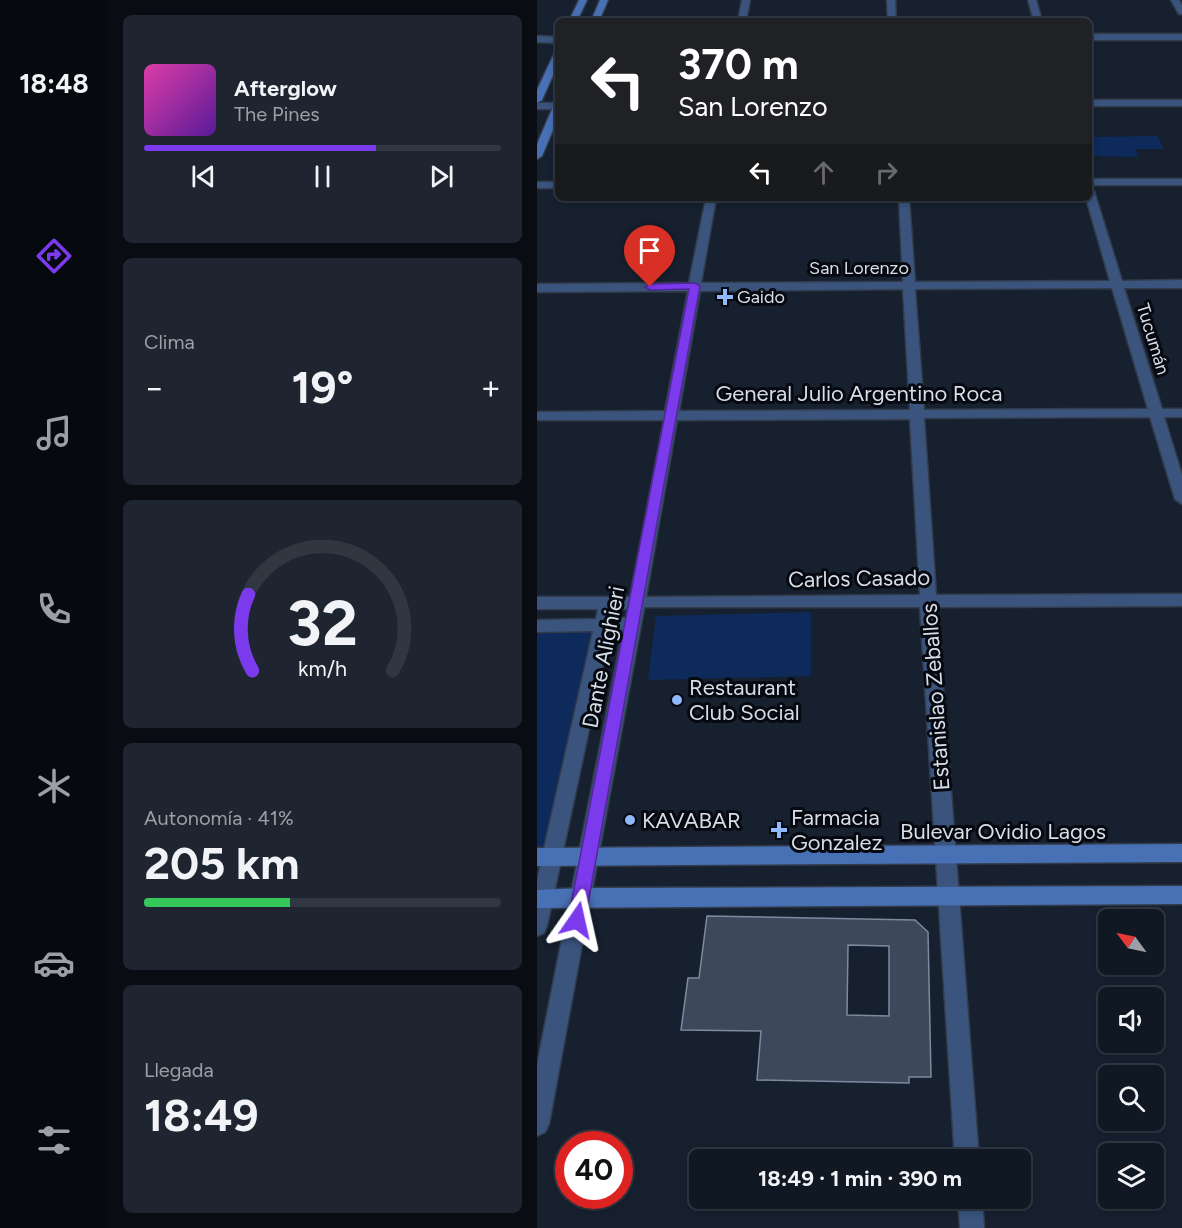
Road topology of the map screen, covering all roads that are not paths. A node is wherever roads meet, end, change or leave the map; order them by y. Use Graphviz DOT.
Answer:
graph roads {
  1 [pos="583,0"];
  2 [pos="604,0"];
  3 [pos="746,0"];
  4 [pos="891,0"];
  5 [pos="1032,0"];
  6 [pos="1175,0"];
  7 [pos="1182,12"];
  8 [pos="574,18"];
  9 [pos="596,18"];
  10 [pos="743,18"];
  11 [pos="893,18"];
  12 [pos="1037,18"];
  13 [pos="1092,37"];
  14 [pos="1182,37"];
  15 [pos="537,39"];
  16 [pos="555,40"];
  17 [pos="555,61"];
  18 [pos="537,100"];
  19 [pos="1092,103"];
  20 [pos="1182,103"];
  21 [pos="537,106"];
  22 [pos="555,106"];
  23 [pos="555,113"];
  24 [pos="537,156"];
  25 [pos="1092,182"];
  26 [pos="1182,182"];
  27 [pos="537,185"];
  28 [pos="555,185"];
  29 [pos="710,201"];
  30 [pos="904,201"];
  31 [pos="1092,201"];
  32 [pos="1118,284"];
  33 [pos="1182,284"];
  34 [pos="695,286"];
  35 [pos="910,286"];
  36 [pos="537,288"];
  37 [pos="1157,413"];
  38 [pos="1182,413"];
  39 [pos="918,414"];
  40 [pos="672,415"];
  41 [pos="537,416"];
  42 [pos="1182,499"];
  43 [pos="928,600"];
  44 [pos="1182,600"];
  45 [pos="537,603"];
  46 [pos="608,603"];
  47 [pos="637,603"];
  48 [pos="633,624"];
  49 [pos="602,625"];
  50 [pos="537,626"];
  51 [pos="1182,853"];
  52 [pos="946,855"];
  53 [pos="545,857"];
  54 [pos="589,857"];
  55 [pos="1182,895"];
  56 [pos="581,897"];
  57 [pos="949,897"];
  58 [pos="540,899"];
  59 [pos="537,926"];
  60 [pos="537,1124"];
  61 [pos="966,1149"];
  62 [pos="971,1209"];
  63 [pos="972,1228"];
  1 -- 8 [label="main road"];
  2 -- 9 [label="main road"];
  3 -- 10 [label="street"];
  4 -- 11 [label="street"];
  5 -- 12 [label="street"];
  6 -- 7 [label="street"];
  13 -- 14 [label="street"];
  15 -- 16 [label="street"];
  17 -- 18 [label="main road"];
  19 -- 20 [label="street"];
  21 -- 22 [label="street"];
  23 -- 24 [label="main road"];
  25 -- 26 [label="street"];
  27 -- 28 [label="street"];
  29 -- 34 [label="street, Dante Alighieri"];
  30 -- 35 [label="street, Estanislao Zeballos"];
  31 -- 32 [label="street, Tucumán"];
  32 -- 33 [label="street, San Lorenzo"];
  32 -- 35 [label="street, San Lorenzo"];
  32 -- 37 [label="street, Tucumán"];
  34 -- 35 [label="street, San Lorenzo"];
  34 -- 36 [label="street, San Lorenzo"];
  34 -- 40 [label="street, Dante Alighieri"];
  35 -- 39 [label="street, Estanislao Zeballos"];
  37 -- 38 [label="street, General Julio Argentino Roca"];
  37 -- 39 [label="street, General Julio Argentino Roca"];
  37 -- 42 [label="street, Tucumán"];
  39 -- 40 [label="street, General Julio Argentino Roca"];
  39 -- 43 [label="street, Estanislao Zeballos"];
  40 -- 41 [label="street, General Julio Argentino Roca"];
  40 -- 47 [label="street, Dante Alighieri"];
  43 -- 44 [label="street, Carlos Casado"];
  43 -- 47 [label="street, Carlos Casado"];
  43 -- 52 [label="street, Estanislao Zeballos"];
  45 -- 46 [label="street, Carlos Casado"];
  46 -- 47 [label="street, Carlos Casado"];
  46 -- 49 [label="street, Dante Alighieri"];
  47 -- 48 [label="street, Dante Alighieri"];
  48 -- 49 [label="street"];
  48 -- 54 [label="street, Dante Alighieri"];
  49 -- 50 [label="street"];
  49 -- 53 [label="street, Dante Alighieri"];
  51 -- 52 [label="main road, Bulevar Ovidio Lagos"];
  52 -- 54 [label="main road, Bulevar Ovidio Lagos"];
  52 -- 57 [label="street, Estanislao Zeballos"];
  53 -- 54 [label="main road, Bulevar Ovidio Lagos"];
  53 -- 58 [label="street, Dante Alighieri"];
  54 -- 56 [label="street, Dante Alighieri"];
  55 -- 57 [label="main road"];
  56 -- 57 [label="main road"];
  56 -- 58 [label="main road"];
  56 -- 60 [label="street, Dante Alighieri"];
  57 -- 61 [label="street, Estanislao Zeballos"];
  58 -- 59 [label="street, Dante Alighieri"];
  62 -- 63 [label="street"];
}
